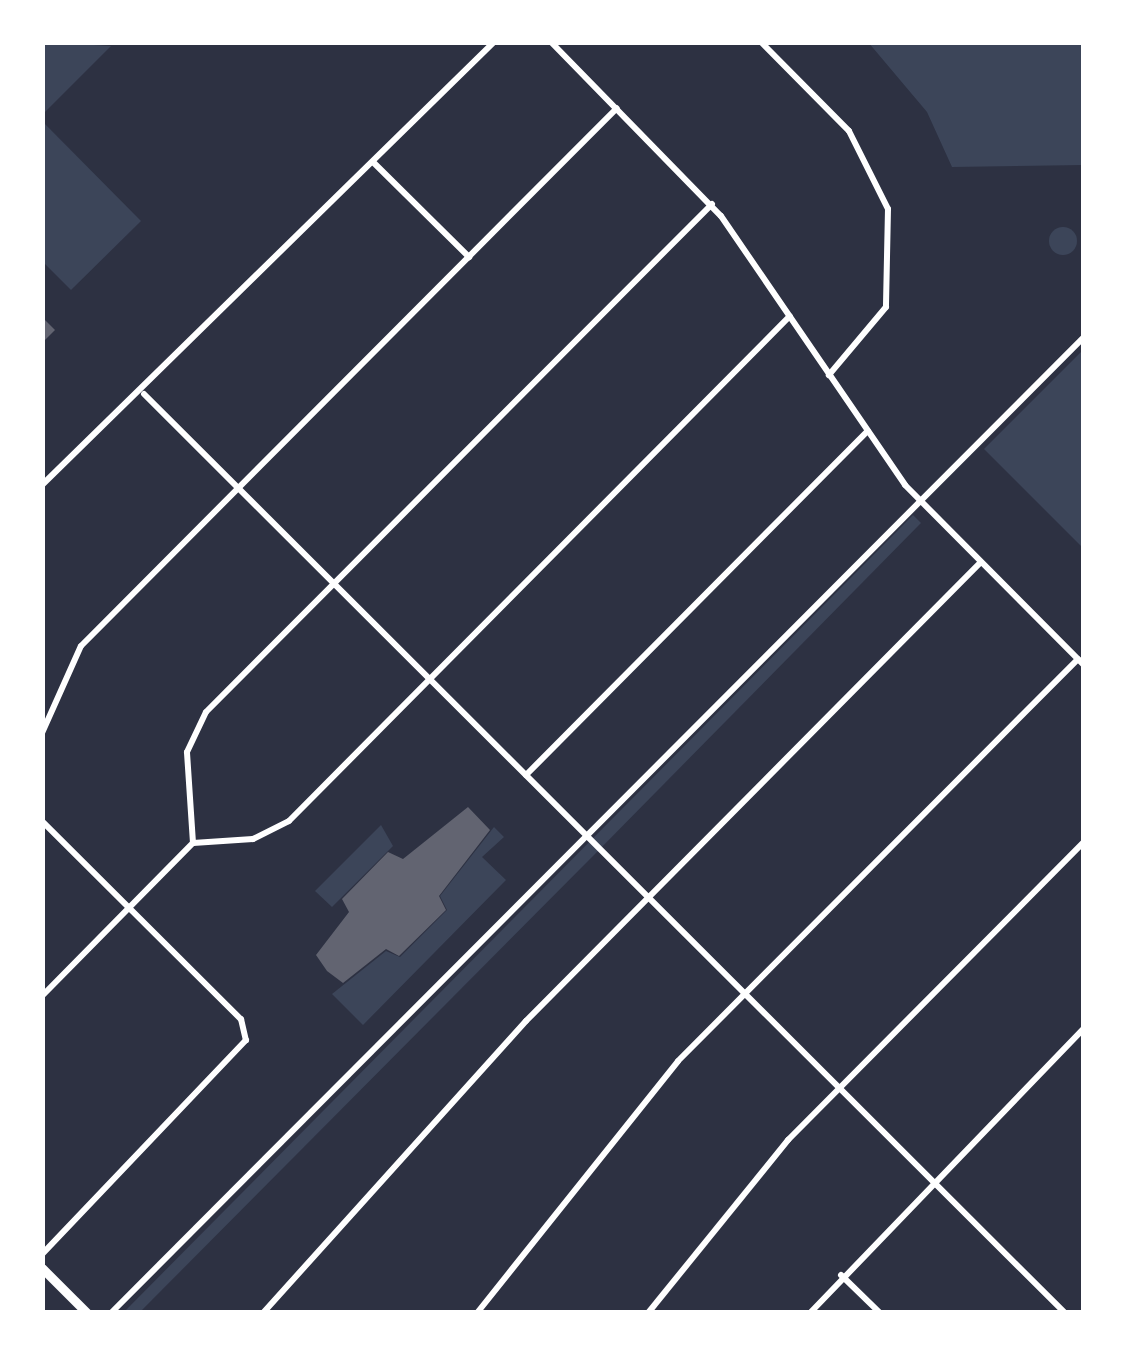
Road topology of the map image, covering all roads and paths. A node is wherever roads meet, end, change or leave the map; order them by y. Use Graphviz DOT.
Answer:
graph roads {
  1 [pos="494,42"];
  2 [pos="551,42"];
  3 [pos="761,42"];
  4 [pos="617,108"];
  5 [pos="374,163"];
  6 [pos="712,204"];
  7 [pos="469,257"];
  8 [pos="790,316"];
  9 [pos="1084,337"];
  10 [pos="830,375"];
  11 [pos="144,394"];
  12 [pos="868,431"];
  13 [pos="42,485"];
  14 [pos="239,488"];
  15 [pos="920,501"];
  16 [pos="981,562"];
  17 [pos="334,583"];
  18 [pos="1081,662"];
  19 [pos="430,679"];
  20 [pos="42,733"];
  21 [pos="526,775"];
  22 [pos="42,820"];
  23 [pos="583,832"];
  24 [pos="1084,842"];
  25 [pos="193,843"];
  26 [pos="649,897"];
  27 [pos="130,908"];
  28 [pos="745,994"];
  29 [pos="42,996"];
  30 [pos="1084,1028"];
  31 [pos="840,1088"];
  32 [pos="932,1180"];
  33 [pos="42,1254"];
  34 [pos="42,1268"];
  35 [pos="841,1275"];
  36 [pos="87,1313"];
  37 [pos="111,1313"];
  38 [pos="263,1313"];
  39 [pos="477,1313"];
  40 [pos="648,1313"];
  41 [pos="811,1313"];
  42 [pos="880,1313"];
  43 [pos="1065,1313"];
  1 -- 5 [label="street"];
  2 -- 4 [label="street"];
  3 -- 10 [label="street"];
  4 -- 6 [label="street"];
  4 -- 7 [label="street"];
  5 -- 7 [label="street"];
  5 -- 11 [label="street"];
  6 -- 8 [label="street"];
  6 -- 17 [label="street"];
  7 -- 14 [label="street"];
  8 -- 10 [label="street"];
  8 -- 19 [label="street"];
  9 -- 15 [label="street"];
  10 -- 12 [label="street"];
  11 -- 13 [label="street"];
  11 -- 14 [label="street"];
  12 -- 15 [label="street"];
  12 -- 21 [label="street"];
  14 -- 17 [label="street"];
  14 -- 20 [label="street"];
  15 -- 16 [label="street"];
  15 -- 23 [label="street"];
  16 -- 18 [label="street"];
  16 -- 26 [label="street"];
  17 -- 19 [label="street"];
  17 -- 25 [label="street"];
  18 -- 28 [label="street"];
  19 -- 21 [label="street"];
  19 -- 25 [label="street"];
  21 -- 23 [label="street"];
  22 -- 27 [label="street"];
  23 -- 26 [label="street"];
  23 -- 37 [label="street"];
  24 -- 31 [label="street"];
  25 -- 27 [label="street"];
  26 -- 28 [label="street"];
  26 -- 38 [label="street"];
  27 -- 29 [label="street"];
  27 -- 33 [label="street"];
  28 -- 31 [label="street"];
  28 -- 39 [label="street"];
  30 -- 32 [label="street"];
  31 -- 32 [label="street"];
  31 -- 40 [label="street"];
  32 -- 35 [label="street"];
  32 -- 43 [label="street"];
  34 -- 36 [label="street"];
  35 -- 41 [label="street"];
  35 -- 42 [label="street"];
}
